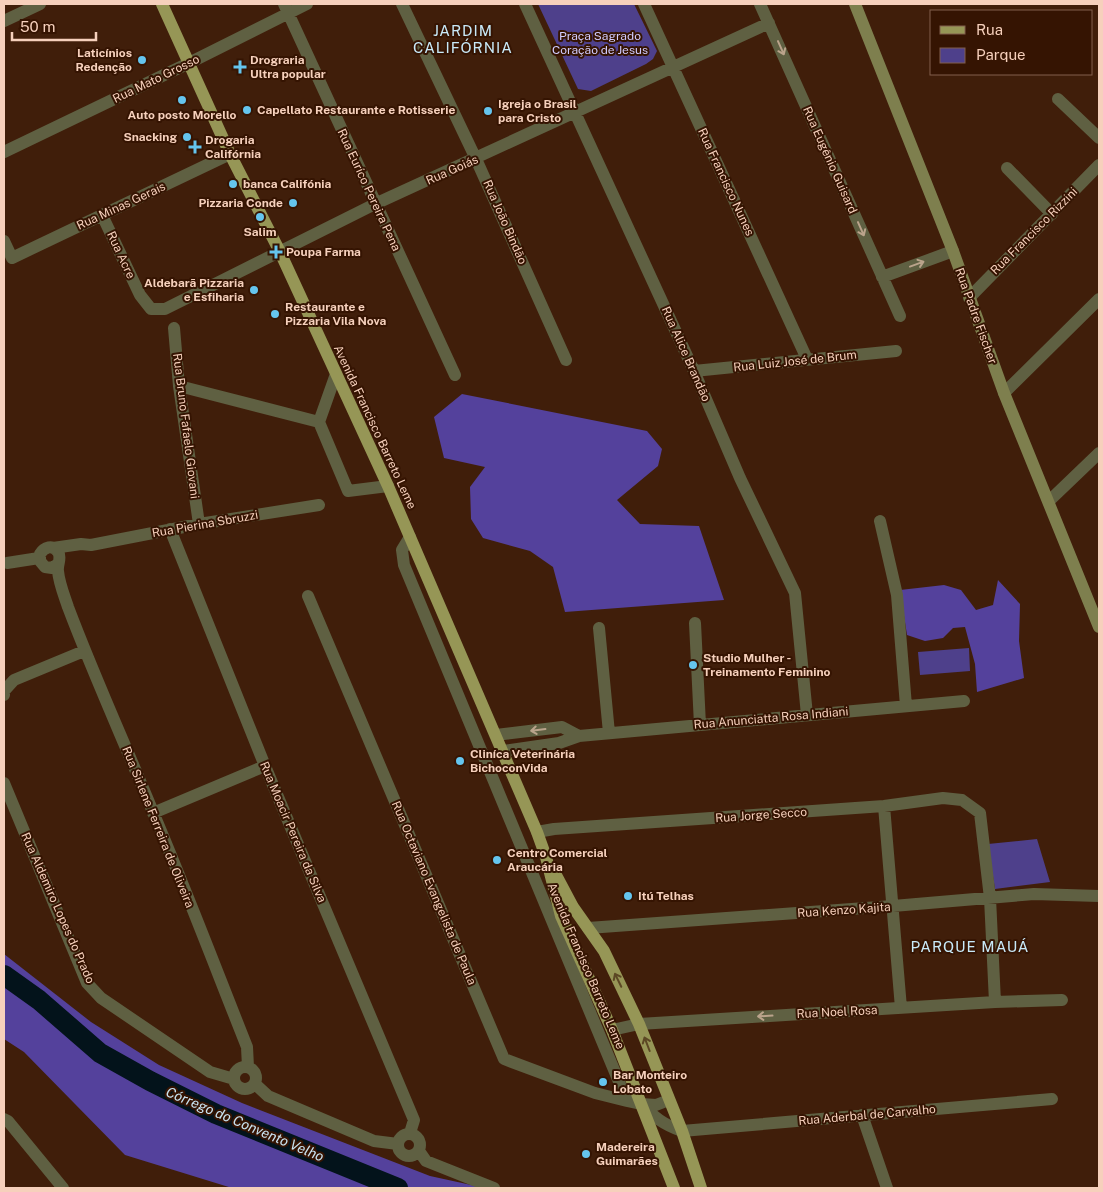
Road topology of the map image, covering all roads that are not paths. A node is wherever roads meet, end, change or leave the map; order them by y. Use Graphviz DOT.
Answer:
graph roads {
  1 [pos="40,4"];
  2 [pos="162,4"];
  3 [pos="307,4"];
  4 [pos="402,4"];
  5 [pos="525,4"];
  6 [pos="644,4"];
  7 [pos="760,4"];
  8 [pos="855,4"];
  9 [pos="286,9"];
  10 [pos="4,21"];
  11 [pos="769,23"];
  12 [pos="189,63"];
  13 [pos="673,66"];
  14 [pos="1058,99"];
  15 [pos="575,113"];
  16 [pos="1099,138"];
  17 [pos="4,152"];
  18 [pos="230,154"];
  19 [pos="476,159"];
  20 [pos="1099,165"];
  21 [pos="1007,168"];
  22 [pos="375,204"];
  23 [pos="1052,214"];
  24 [pos="102,216"];
  25 [pos="4,242"];
  26 [pos="953,251"];
  27 [pos="280,252"];
  28 [pos="882,277"];
  29 [pos="140,295"];
  30 [pos="968,298"];
  31 [pos="1099,299"];
  32 [pos="900,316"];
  33 [pos="174,328"];
  34 [pos="896,351"];
  35 [pos="807,359"];
  36 [pos="566,360"];
  37 [pos="694,371"];
  38 [pos="336,374"];
  39 [pos="455,375"];
  40 [pos="179,386"];
  41 [pos="1004,393"];
  42 [pos="319,422"];
  43 [pos="1099,453"];
  44 [pos="388,486"];
  45 [pos="1049,501"];
  46 [pos="319,505"];
  47 [pos="880,520"];
  48 [pos="199,524"];
  49 [pos="170,529"];
  50 [pos="410,537"];
  51 [pos="91,545"];
  52 [pos="52,548"];
  53 [pos="39,558"];
  54 [pos="7,563"];
  55 [pos="55,564"];
  56 [pos="308,596"];
  57 [pos="695,623"];
  58 [pos="1099,627"];
  59 [pos="599,628"];
  60 [pos="84,651"];
  61 [pos="4,695"];
  62 [pos="964,701"];
  63 [pos="906,706"];
  64 [pos="807,715"];
  65 [pos="700,725"];
  66 [pos="609,733"];
  67 [pos="496,735"];
  68 [pos="579,736"];
  69 [pos="503,751"];
  70 [pos="265,766"];
  71 [pos="4,783"];
  72 [pos="884,806"];
  73 [pos="153,813"];
  74 [pos="537,832"];
  75 [pos="546,857"];
  76 [pos="1099,896"];
  77 [pos="990,898"];
  78 [pos="893,906"];
  79 [pos="588,928"];
  80 [pos="1062,1000"];
  81 [pos="996,1002"];
  82 [pos="901,1008"];
  83 [pos="639,1024"];
  84 [pos="612,1030"];
  85 [pos="248,1067"];
  86 [pos="234,1079"];
  87 [pos="255,1084"];
  88 [pos="1052,1099"];
  89 [pos="669,1100"];
  90 [pos="626,1101"];
  91 [pos="641,1104"];
  92 [pos="862,1115"];
  93 [pos="4,1119"];
  94 [pos="682,1130"];
  95 [pos="410,1133"];
  96 [pos="398,1144"];
  97 [pos="419,1150"];
  98 [pos="63,1188"];
  99 [pos="494,1188"];
  100 [pos="674,1188"];
  101 [pos="701,1188"];
  102 [pos="887,1188"];
  1 -- 10 [label="street"];
  2 -- 12 [label="main road, Avenida Francisco Barreto Leme"];
  3 -- 9 [label="street, Rua Mato Grosso"];
  4 -- 19 [label="street, Rua João Bindão"];
  5 -- 15 [label="street, Rua Alice Brandão"];
  6 -- 13 [label="street, Rua Francisco Nunes"];
  7 -- 11 [label="street, Rua Eugênio Guisard"];
  8 -- 26 [label="main road, Rua Padre Fischer"];
  9 -- 12 [label="street, Rua Mato Grosso"];
  9 -- 22 [label="street, Rua Euríco Pereira Pena"];
  11 -- 13 [label="street, Rua Goiás"];
  11 -- 28 [label="street, Rua Eugênio Guisard, one-way"];
  12 -- 17 [label="street, Rua Mato Grosso"];
  12 -- 18 [label="main road, Avenida Francisco Barreto Leme"];
  13 -- 15 [label="street, Rua Goiás"];
  13 -- 35 [label="street, Rua Francisco Nunes"];
  14 -- 16 [label="street"];
  15 -- 19 [label="street, Rua Goiás"];
  15 -- 37 [label="street, Rua Alice Brandão"];
  18 -- 24 [label="street, Rua Minas Gerais"];
  18 -- 27 [label="main road, Avenida Francisco Barreto Leme"];
  19 -- 22 [label="street, Rua Goiás"];
  19 -- 36 [label="street, Rua João Bindão"];
  20 -- 23 [label="street, Rua Francisco Rizzini"];
  21 -- 23 [label="street"];
  22 -- 27 [label="street, Rua Goiás"];
  22 -- 39 [label="street, Rua Euríco Pereira Pena"];
  23 -- 30 [label="street, Rua Francisco Rizzini"];
  24 -- 25 [label="street, Rua Minas Gerais"];
  24 -- 29 [label="street, Rua Acre"];
  28 -- 26 [label="street, one-way"];
  26 -- 30 [label="main road, Rua Padre Fischer"];
  27 -- 29 [label="street, Rua Goiás"];
  27 -- 38 [label="main road, Avenida Francisco Barreto Leme"];
  28 -- 32 [label="street, Rua Eugênio Guisard"];
  30 -- 41 [label="main road, Rua Padre Fischer"];
  31 -- 41 [label="street"];
  33 -- 40 [label="street, Rua Bruno Fafaelo Giovani"];
  34 -- 35 [label="street, Rua Luiz José de Brum"];
  35 -- 37 [label="street, Rua Luiz José de Brum"];
  37 -- 64 [label="street, Rua Alice Brandão"];
  38 -- 42 [label="street"];
  38 -- 44 [label="main road, Avenida Francisco Barreto Leme"];
  40 -- 42 [label="street"];
  40 -- 48 [label="street, Rua Bruno Fafaelo Giovani"];
  41 -- 45 [label="main road, Rua Padre Fischer"];
  42 -- 44 [label="street"];
  43 -- 45 [label="street"];
  44 -- 50 [label="main road, Avenida Francisco Barreto Leme"];
  45 -- 58 [label="main road, Rua Padre Fischer"];
  46 -- 48 [label="street, Rua Pierina Sbruzzi"];
  47 -- 63 [label="street"];
  48 -- 49 [label="street, Rua Pierina Sbruzzi"];
  49 -- 51 [label="street, Rua Pierina Sbruzzi"];
  49 -- 70 [label="street, Rua Moacir Pereira da Silva"];
  50 -- 67 [label="main road, Avenida Francisco Barreto Leme"];
  50 -- 90 [label="street, Avenida Francisco Barreto Leme"];
  51 -- 52 [label="street, Rua Pierina Sbruzzi"];
  51 -- 55 [label="street, Rua Pierina Sbruzzi"];
  52 -- 53 [label="street"];
  52 -- 55 [label="street"];
  53 -- 54 [label="street"];
  53 -- 55 [label="street"];
  55 -- 60 [label="street, Rua Sirlene Ferreira de Oliveira"];
  56 -- 90 [label="street, Rua Octaviano Evangelista de Paula"];
  57 -- 65 [label="street"];
  59 -- 66 [label="street"];
  60 -- 61 [label="street"];
  60 -- 73 [label="street, Rua Sirlene Ferreira de Oliveira"];
  62 -- 63 [label="street, Rua Anunciatta Rosa Indiani"];
  63 -- 64 [label="street, Rua Anunciatta Rosa Indiani"];
  64 -- 65 [label="street, Rua Anunciatta Rosa Indiani"];
  65 -- 66 [label="street, Rua Anunciatta Rosa Indiani"];
  66 -- 68 [label="street, Rua Anunciatta Rosa Indiani"];
  68 -- 67 [label="street, Rua Anunciatta Rosa Indiani, one-way"];
  67 -- 69 [label="main road, Avenida Francisco Barreto Leme"];
  68 -- 69 [label="street, Rua Anunciatta Rosa Indiani"];
  69 -- 74 [label="main road, Avenida Francisco Barreto Leme"];
  70 -- 73 [label="street"];
  70 -- 95 [label="street, Rua Moacir Pereira da Silva"];
  71 -- 86 [label="street, Rua Aldemiro Lopes do Prado"];
  72 -- 74 [label="street, Rua Jorge Secco"];
  72 -- 77 [label="street, Rua Jorge Secco"];
  72 -- 78 [label="street"];
  73 -- 85 [label="street, Rua Sirlene Ferreira de Oliveira"];
  74 -- 75 [label="main road, Avenida Francisco Barreto Leme"];
  75 -- 79 [label="main road, Avenida Francisco Barreto Leme"];
  75 -- 84 [label="main road, Avenida Francisco Barreto Leme"];
  76 -- 77 [label="street, Rua Kenzo Kajita"];
  77 -- 78 [label="street, Rua Kenzo Kajita"];
  77 -- 81 [label="street"];
  78 -- 79 [label="street, Rua Kenzo Kajita"];
  78 -- 82 [label="street"];
  83 -- 79 [label="main road, Avenida Francisco Barreto Leme, one-way"];
  80 -- 81 [label="street, Rua Noel Rosa"];
  81 -- 82 [label="street, Rua Noel Rosa"];
  82 -- 83 [label="street, Rua Noel Rosa, one-way"];
  83 -- 84 [label="street, Rua Noel Rosa"];
  89 -- 83 [label="main road, Avenida Francisco Barreto Leme, one-way"];
  84 -- 91 [label="main road, Avenida Francisco Barreto Leme"];
  85 -- 86 [label="street"];
  85 -- 87 [label="street"];
  86 -- 87 [label="street"];
  87 -- 96 [label="street"];
  88 -- 92 [label="street, Rua Aderbal de Carvalho"];
  89 -- 91 [label="street"];
  89 -- 94 [label="main road, Avenida Francisco Barreto Leme"];
  90 -- 91 [label="street, Rua Octaviano Evangelista de Paula"];
  91 -- 94 [label="street"];
  91 -- 100 [label="main road, Avenida Francisco Barreto Leme"];
  92 -- 94 [label="street, Rua Aderbal de Carvalho"];
  92 -- 102 [label="street"];
  93 -- 98 [label="street"];
  94 -- 101 [label="main road, Avenida Francisco Barreto Leme"];
  95 -- 96 [label="street"];
  95 -- 97 [label="street"];
  96 -- 97 [label="street"];
  97 -- 99 [label="street"];
}
